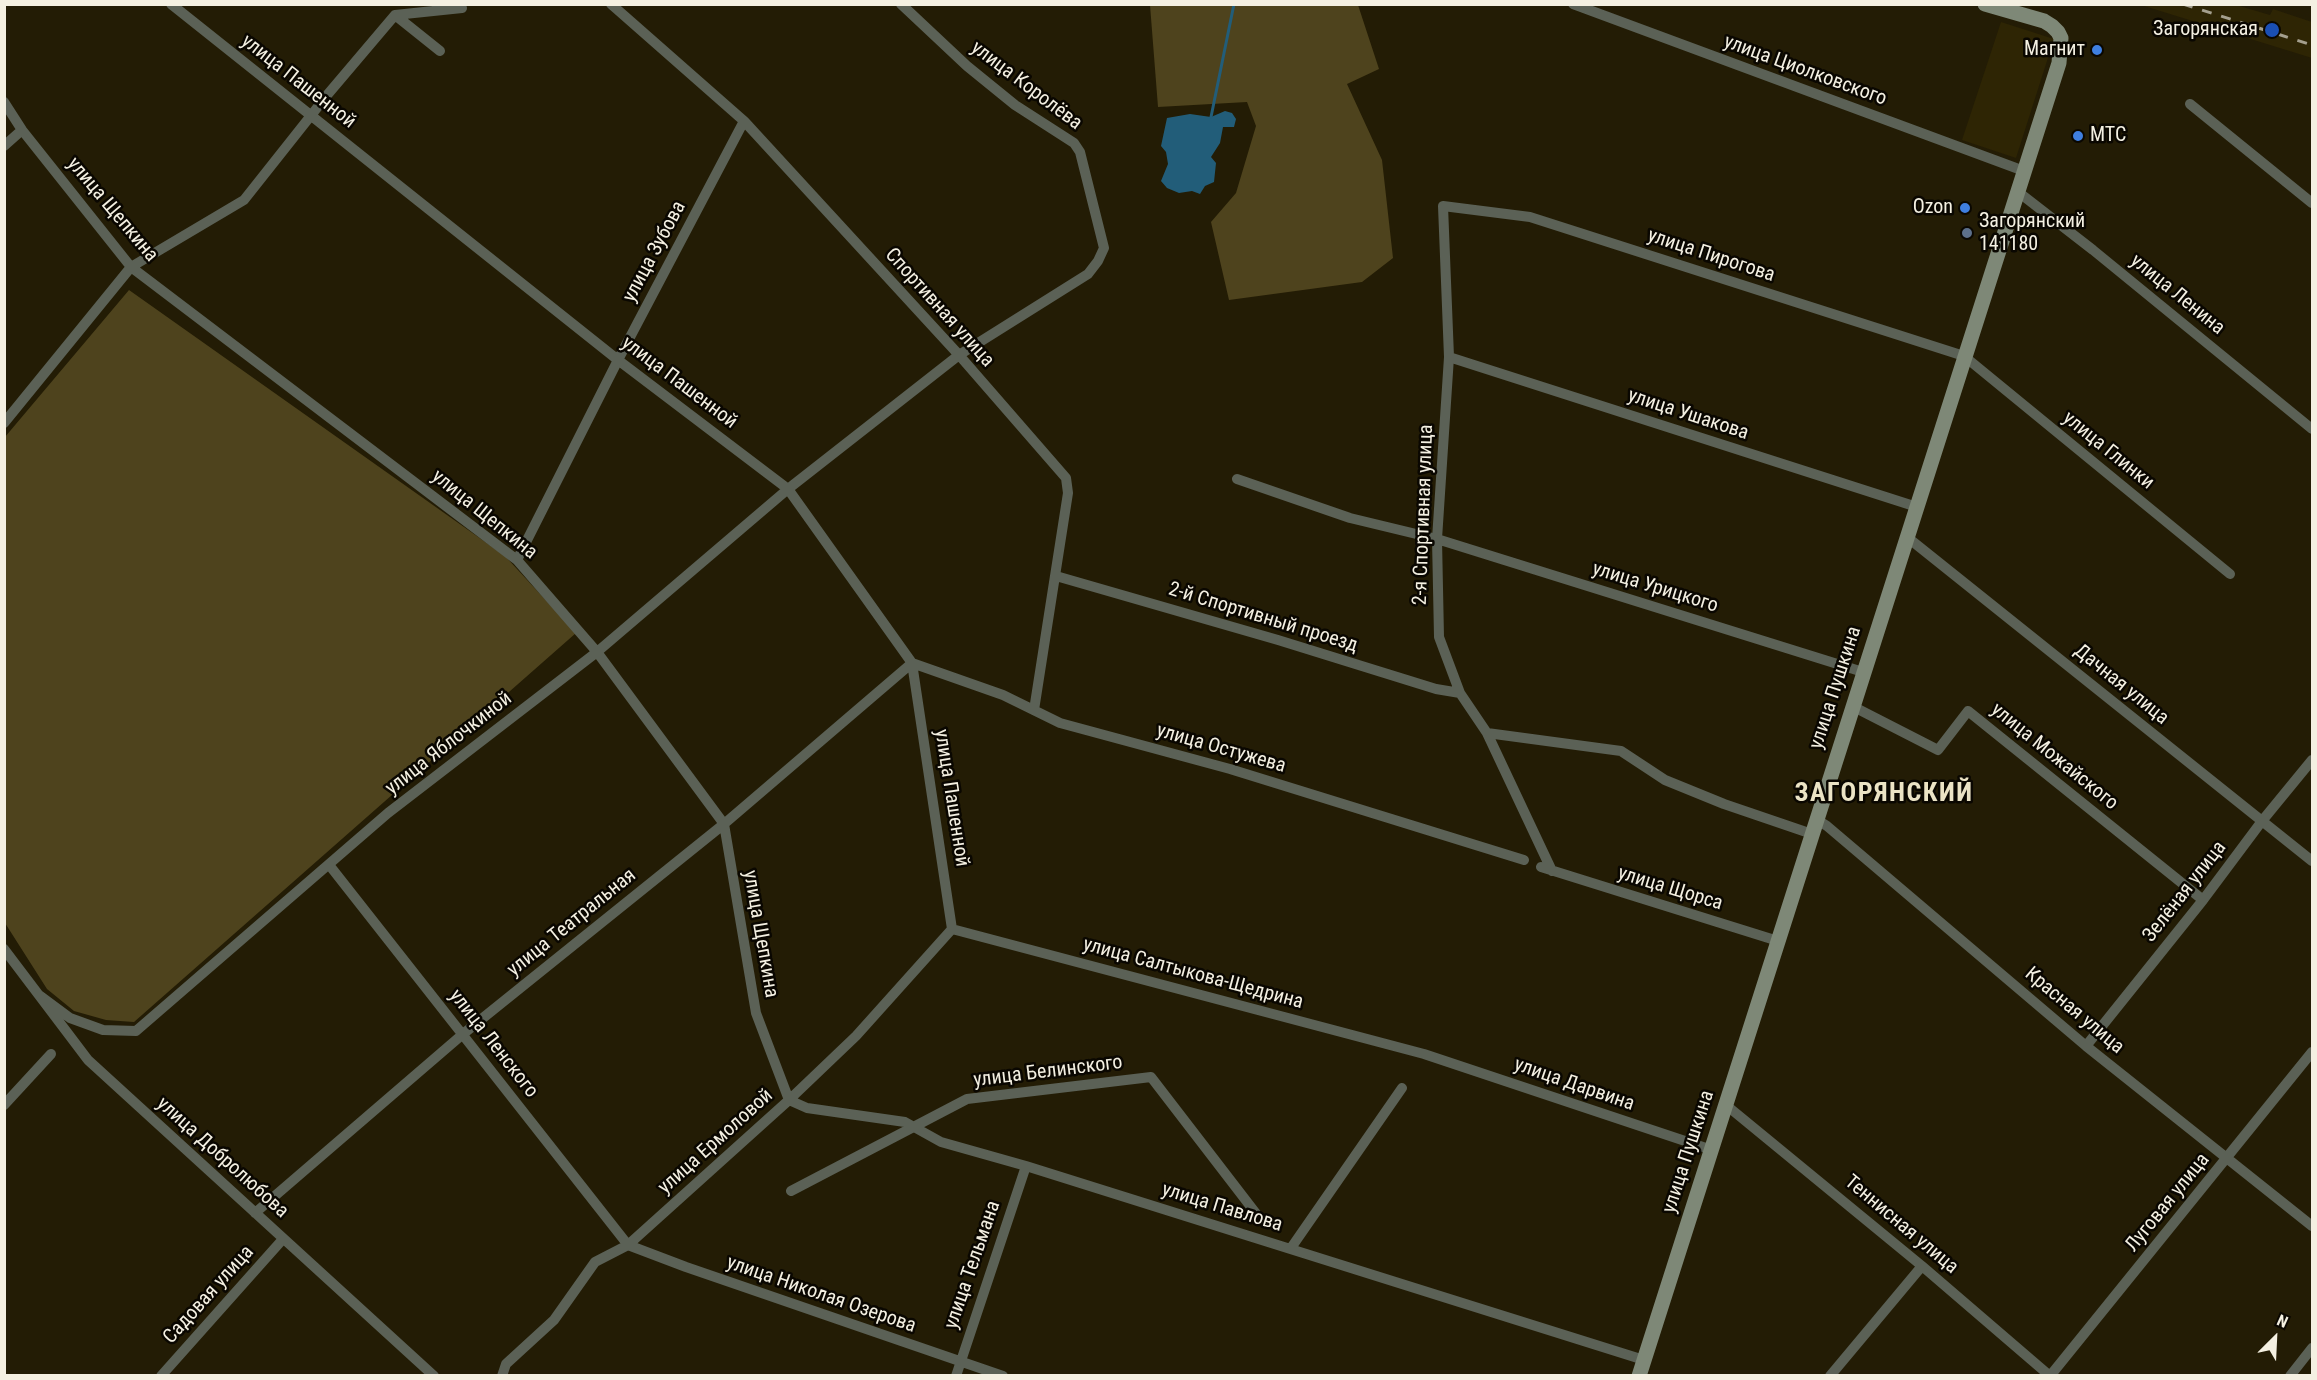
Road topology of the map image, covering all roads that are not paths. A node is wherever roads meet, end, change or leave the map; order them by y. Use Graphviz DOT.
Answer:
graph roads {
  1 [pos="171,4"];
  2 [pos="611,4"];
  3 [pos="901,4"];
  4 [pos="1573,4"];
  5 [pos="1985,4"];
  6 [pos="462,8"];
  7 [pos="395,15"];
  8 [pos="440,51"];
  9 [pos="4,102"];
  10 [pos="2190,104"];
  11 [pos="312,115"];
  12 [pos="744,121"];
  13 [pos="22,130"];
  14 [pos="4,146"];
  15 [pos="2024,171"];
  16 [pos="2017,191"];
  17 [pos="2313,203"];
  18 [pos="1443,206"];
  19 [pos="131,267"];
  20 [pos="959,355"];
  21 [pos="1964,356"];
  22 [pos="1449,357"];
  23 [pos="618,360"];
  24 [pos="4,423"];
  25 [pos="2313,429"];
  26 [pos="1237,479"];
  27 [pos="788,489"];
  28 [pos="1917,507"];
  29 [pos="1907,537"];
  30 [pos="1437,539"];
  31 [pos="517,560"];
  32 [pos="2230,574"];
  33 [pos="1056,576"];
  34 [pos="597,652"];
  35 [pos="912,663"];
  36 [pos="1863,672"];
  37 [pos="1460,693"];
  38 [pos="1852,706"];
  39 [pos="1034,710"];
  40 [pos="1487,733"];
  41 [pos="2313,760"];
  42 [pos="2262,821"];
  43 [pos="724,824"];
  44 [pos="1814,826"];
  45 [pos="1524,860"];
  46 [pos="2313,861"];
  47 [pos="330,866"];
  48 [pos="1546,869"];
  49 [pos="2203,900"];
  50 [pos="952,929"];
  51 [pos="1778,941"];
  52 [pos="4,949"];
  53 [pos="39,995"];
  54 [pos="463,1034"];
  55 [pos="2086,1046"];
  56 [pos="2313,1053"];
  57 [pos="51,1054"];
  58 [pos="1424,1054"];
  59 [pos="1402,1088"];
  60 [pos="789,1100"];
  61 [pos="1726,1105"];
  62 [pos="4,1106"];
  63 [pos="914,1127"];
  64 [pos="1712,1150"];
  65 [pos="2228,1158"];
  66 [pos="1026,1166"];
  67 [pos="791,1191"];
  68 [pos="255,1213"];
  69 [pos="1261,1220"];
  70 [pos="2313,1226"];
  71 [pos="283,1239"];
  72 [pos="628,1245"];
  73 [pos="1291,1248"];
  74 [pos="1922,1266"];
  75 [pos="2313,1348"];
  76 [pos="1644,1360"];
  77 [pos="960,1362"];
  78 [pos="161,1376"];
  79 [pos="434,1376"];
  80 [pos="502,1376"];
  81 [pos="956,1376"];
  82 [pos="1003,1376"];
  83 [pos="1639,1376"];
  84 [pos="1830,1376"];
  85 [pos="2050,1376"];
  86 [pos="2290,1376"];
  1 -- 11 [label="street, улица Пашенной"];
  2 -- 12 [label="street, Спортивная улица"];
  3 -- 20 [label="street, улица Королёва"];
  4 -- 15 [label="street, улица Циолковского"];
  5 -- 15 [label="main road, улица Пушкина"];
  6 -- 7 [label="street"];
  7 -- 8 [label="street"];
  7 -- 11 [label="street"];
  9 -- 13 [label="street, улица Щепкина"];
  10 -- 17 [label="street"];
  11 -- 19 [label="street"];
  11 -- 23 [label="street, улица Пашенной"];
  12 -- 20 [label="street, Спортивная улица"];
  12 -- 23 [label="street, улица Зубова"];
  13 -- 14 [label="street"];
  13 -- 19 [label="street, улица Щепкина"];
  15 -- 16 [label="main road, улица Пушкина"];
  16 -- 21 [label="main road, улица Пушкина"];
  16 -- 25 [label="street, улица Ленина"];
  18 -- 21 [label="street, улица Пирогова"];
  18 -- 22 [label="street, 2-я Спортивная улица"];
  19 -- 24 [label="street"];
  19 -- 31 [label="street, улица Щепкина"];
  20 -- 27 [label="street, улица Королёва"];
  20 -- 33 [label="street, Спортивная улица"];
  21 -- 28 [label="main road, улица Пушкина"];
  21 -- 32 [label="street, улица Глинки"];
  22 -- 28 [label="street, улица Ушакова"];
  22 -- 30 [label="street, 2-я Спортивная улица"];
  23 -- 27 [label="street, улица Пашенной"];
  23 -- 31 [label="street, улица Зубова"];
  26 -- 30 [label="street, улица Урицкого"];
  27 -- 34 [label="street, улица Яблочкиной"];
  27 -- 35 [label="street, улица Пашенной"];
  28 -- 29 [label="main road, улица Пушкина"];
  29 -- 36 [label="main road, улица Пушкина"];
  29 -- 42 [label="street, Дачная улица"];
  30 -- 36 [label="street, улица Урицкого"];
  30 -- 37 [label="street, 2-я Спортивная улица"];
  31 -- 34 [label="street, улица Щепкина"];
  33 -- 37 [label="street, 2-й Спортивный проезд"];
  33 -- 39 [label="street, Спортивная улица"];
  34 -- 43 [label="street, улица Щепкина"];
  34 -- 47 [label="street, улица Яблочкиной"];
  35 -- 39 [label="street, улица Остужева"];
  35 -- 43 [label="street, улица Театральная"];
  35 -- 50 [label="street, улица Пашенной"];
  36 -- 38 [label="main road, улица Пушкина"];
  37 -- 40 [label="street, 2-я Спортивная улица"];
  38 -- 44 [label="main road, улица Пушкина"];
  38 -- 49 [label="street, улица Можайского"];
  39 -- 45 [label="street, улица Остужева"];
  40 -- 44 [label="street, Красная улица"];
  40 -- 48 [label="street, 2-я Спортивная улица"];
  41 -- 42 [label="street, Зелёная улица"];
  42 -- 46 [label="street, Дачная улица"];
  42 -- 49 [label="street, Зелёная улица"];
  43 -- 54 [label="street, улица Театральная"];
  43 -- 60 [label="street, улица Щепкина"];
  44 -- 51 [label="main road, улица Пушкина"];
  44 -- 55 [label="street, Красная улица"];
  47 -- 53 [label="street, улица Яблочкиной"];
  47 -- 54 [label="street, улица Ленского"];
  48 -- 51 [label="street, улица Щорса"];
  49 -- 55 [label="street, Зелёная улица"];
  50 -- 58 [label="street, улица Салтыкова-Щедрина"];
  50 -- 60 [label="street, улица Ермоловой"];
  51 -- 61 [label="main road, улица Пушкина"];
  52 -- 53 [label="street, улица Добролюбова"];
  53 -- 68 [label="street, улица Добролюбова"];
  54 -- 68 [label="street, улица Театральная"];
  54 -- 72 [label="street, улица Ленского"];
  55 -- 65 [label="street, Красная улица"];
  56 -- 65 [label="street, Луговая улица"];
  57 -- 62 [label="street"];
  58 -- 64 [label="street, улица Дарвина"];
  59 -- 73 [label="street"];
  60 -- 63 [label="street, улица Павлова"];
  60 -- 72 [label="street, улица Ермоловой"];
  61 -- 64 [label="main road, улица Пушкина"];
  61 -- 74 [label="street, Теннисная улица"];
  63 -- 66 [label="street, улица Павлова"];
  63 -- 67 [label="street, улица Белинского"];
  63 -- 69 [label="street, улица Белинского"];
  64 -- 76 [label="main road, улица Пушкина"];
  65 -- 70 [label="street, Красная улица"];
  65 -- 85 [label="street, Луговая улица"];
  66 -- 73 [label="street, улица Павлова"];
  66 -- 77 [label="street, улица Тельмана"];
  68 -- 71 [label="street, улица Добролюбова"];
  71 -- 78 [label="street, Садовая улица"];
  71 -- 79 [label="street, улица Добролюбова"];
  72 -- 77 [label="street, улица Николая Озерова"];
  72 -- 80 [label="street, улица Ермоловой"];
  73 -- 76 [label="street, улица Павлова"];
  74 -- 84 [label="street"];
  74 -- 85 [label="street, Теннисная улица"];
  75 -- 86 [label="street"];
  76 -- 83 [label="main road, улица Пушкина"];
  77 -- 81 [label="street, улица Тельмана"];
  77 -- 82 [label="street, улица Николая Озерова"];
}
